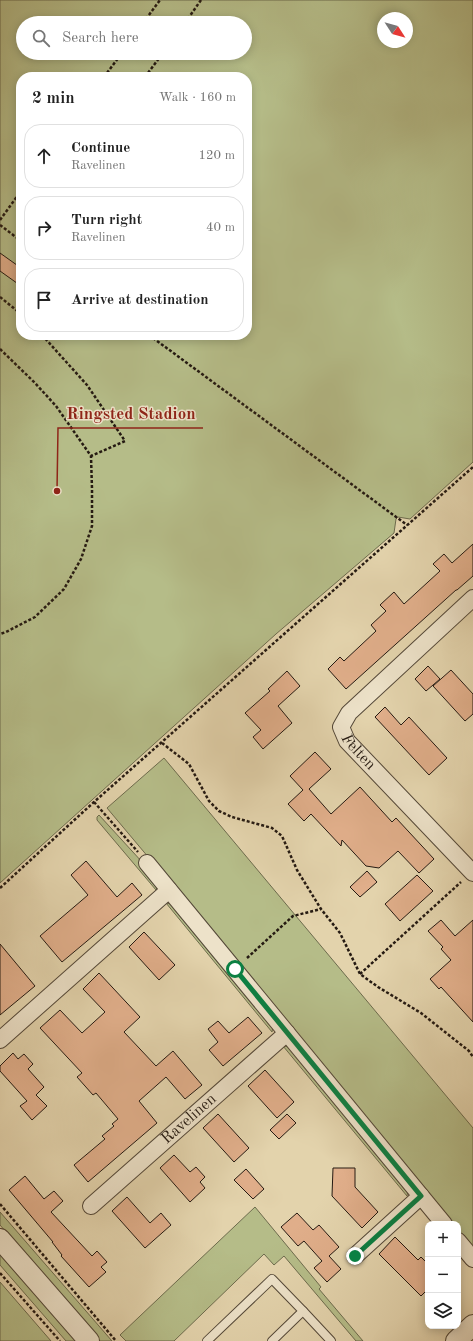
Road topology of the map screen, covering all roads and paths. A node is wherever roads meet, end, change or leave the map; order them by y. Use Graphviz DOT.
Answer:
graph roads {
  1 [pos="160,0"];
  2 [pos="201,0"];
  3 [pos="148,16"];
  4 [pos="190,16"];
  5 [pos="117,60"];
  6 [pos="158,60"];
  7 [pos="108,72"];
  8 [pos="149,72"];
  9 [pos="16,198"];
  10 [pos="0,220"];
  11 [pos="0,225"];
  12 [pos="16,237"];
  13 [pos="0,297"];
  14 [pos="16,310"];
  15 [pos="46,340"];
  16 [pos="156,340"];
  17 [pos="0,349"];
  18 [pos="91,456"];
  19 [pos="473,468"];
  20 [pos="407,525"];
  21 [pos="473,598"];
  22 [pos="0,634"];
  23 [pos="162,743"];
  24 [pos="94,802"];
  25 [pos="147,863"];
  26 [pos="472,873"];
  27 [pos="0,888"];
  28 [pos="169,890"];
  29 [pos="321,908"];
  30 [pos="235,969"];
  31 [pos="360,974"];
  32 [pos="287,1033"];
  33 [pos="0,1040"];
  34 [pos="473,1057"];
  35 [pos="421,1196"];
  36 [pos="0,1204"];
  37 [pos="91,1206"];
  38 [pos="442,1221"];
  39 [pos="0,1239"];
  40 [pos="461,1245"];
  41 [pos="355,1256"];
  42 [pos="473,1259"];
  43 [pos="0,1273"];
  44 [pos="303,1311"];
  45 [pos="473,1325"];
  46 [pos="60,1341"];
  47 [pos="89,1341"];
  48 [pos="116,1341"];
  49 [pos="207,1341"];
  50 [pos="272,1341"];
  51 [pos="332,1341"];
  52 [pos="456,1341"];
  1 -- 3 [label="path"];
  2 -- 4 [label="path"];
  5 -- 7 [label="path"];
  6 -- 8 [label="path"];
  9 -- 10 [label="path"];
  11 -- 12 [label="path"];
  13 -- 14 [label="path"];
  15 -- 18 [label="path"];
  16 -- 20 [label="path"];
  17 -- 18 [label="path"];
  18 -- 22 [label="path"];
  19 -- 20 [label="path"];
  20 -- 23 [label="path"];
  21 -- 26 [label="street, Felten"];
  23 -- 24 [label="path"];
  23 -- 29 [label="path"];
  24 -- 25 [label="path"];
  24 -- 27 [label="path"];
  25 -- 28 [label="street"];
  26 -- 31 [label="path"];
  28 -- 30 [label="street"];
  28 -- 33 [label="street"];
  29 -- 30 [label="path"];
  29 -- 31 [label="path"];
  30 -- 32 [label="street"];
  31 -- 34 [label="path"];
  32 -- 35 [label="street"];
  32 -- 37 [label="street, Ravelinen"];
  35 -- 38 [label="street"];
  35 -- 41 [label="street"];
  36 -- 48 [label="path"];
  39 -- 47 [label="street"];
  40 -- 42 [label="street"];
  43 -- 46 [label="path"];
  44 -- 49 [label="lane"];
  44 -- 50 [label="lane"];
  44 -- 51 [label="lane"];
  45 -- 52 [label="street"];
}
